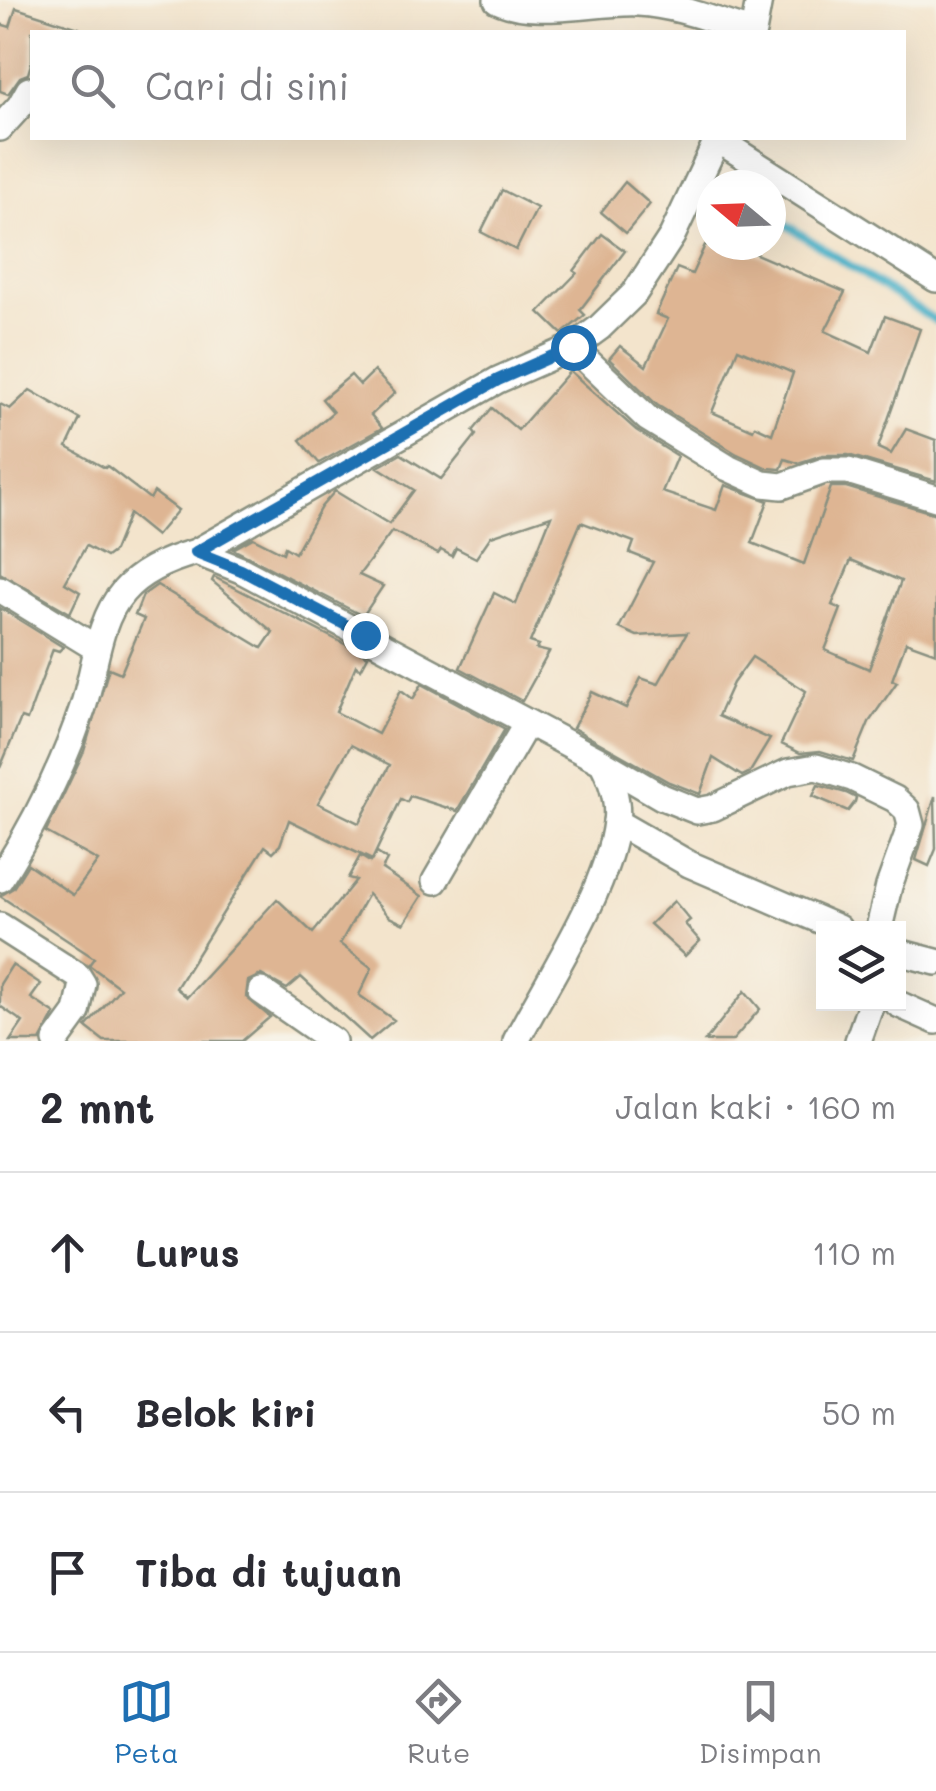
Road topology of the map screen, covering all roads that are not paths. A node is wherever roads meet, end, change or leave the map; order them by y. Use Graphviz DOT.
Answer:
graph roads {
  1 [pos="497,0"];
  2 [pos="759,0"];
  3 [pos="746,30"];
  4 [pos="753,30"];
  5 [pos="29,90"];
  6 [pos="0,128"];
  7 [pos="717,140"];
  8 [pos="721,140"];
  9 [pos="936,279"];
  10 [pos="573,347"];
  11 [pos="936,498"];
  12 [pos="196,552"];
  13 [pos="0,589"];
  14 [pos="96,648"];
  15 [pos="528,723"];
  16 [pos="602,762"];
  17 [pos="616,822"];
  18 [pos="0,878"];
  19 [pos="435,881"];
  20 [pos="822,921"];
  21 [pos="881,921"];
  22 [pos="0,926"];
  23 [pos="906,954"];
  24 [pos="936,962"];
  25 [pos="260,991"];
  26 [pos="906,1008"];
  27 [pos="869,1011"];
  28 [pos="936,1021"];
  29 [pos="56,1041"];
  30 [pos="334,1041"];
  31 [pos="516,1041"];
  32 [pos="858,1041"];
  1 -- 3 [label="street"];
  2 -- 4 [label="street"];
  5 -- 6 [label="street"];
  7 -- 10 [label="street"];
  8 -- 9 [label="street"];
  10 -- 11 [label="street"];
  10 -- 12 [label="street"];
  12 -- 14 [label="street"];
  12 -- 15 [label="street"];
  13 -- 14 [label="street"];
  14 -- 18 [label="street"];
  15 -- 16 [label="street"];
  15 -- 19 [label="street"];
  16 -- 17 [label="street"];
  16 -- 21 [label="street"];
  17 -- 20 [label="street"];
  17 -- 31 [label="street"];
  22 -- 29 [label="street"];
  23 -- 24 [label="street"];
  25 -- 30 [label="street"];
  26 -- 28 [label="street"];
  27 -- 32 [label="street"];
}
